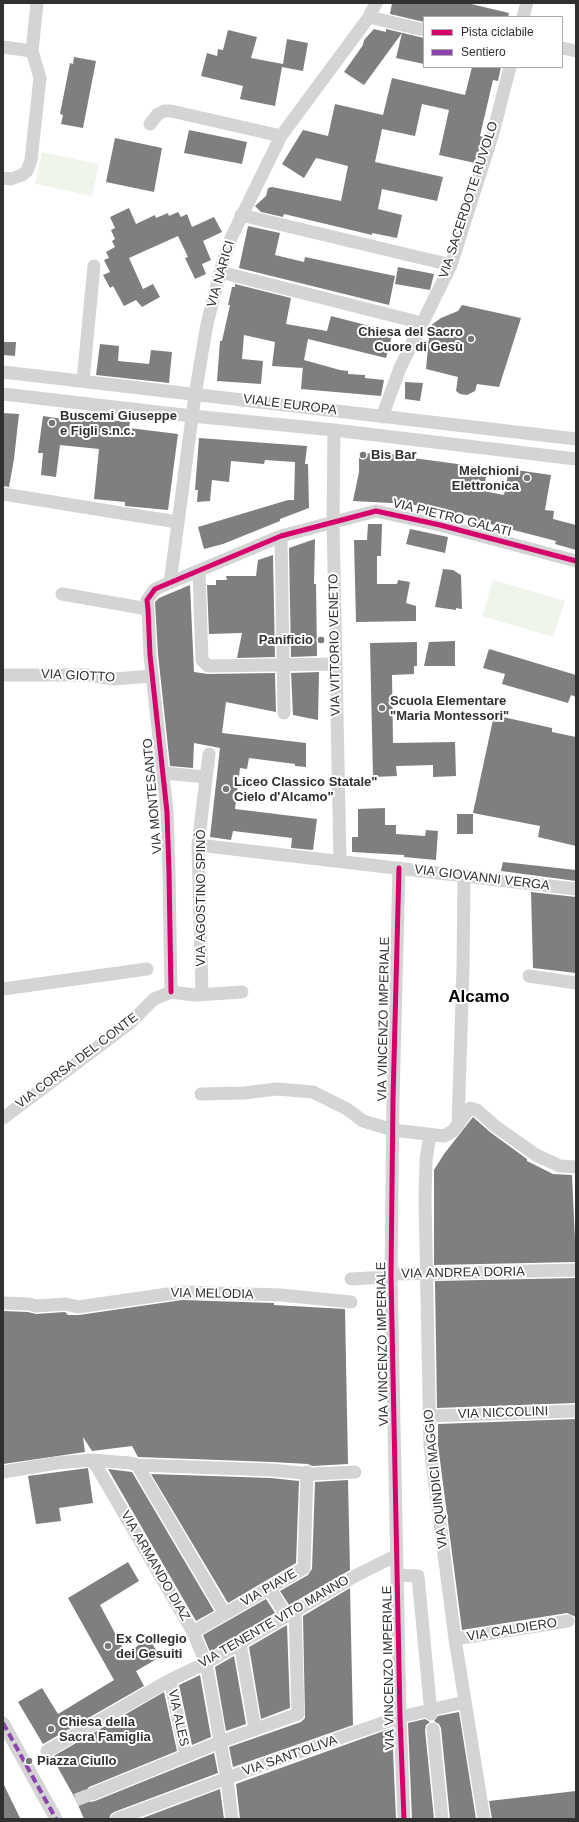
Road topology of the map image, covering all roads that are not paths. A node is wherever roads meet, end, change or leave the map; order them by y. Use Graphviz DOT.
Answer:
graph roads {
  1 [pos="37,3"];
  2 [pos="376,3"];
  3 [pos="527,3"];
  4 [pos="523,16"];
  5 [pos="369,17"];
  6 [pos="423,30"];
  7 [pos="3,47"];
  8 [pos="563,48"];
  9 [pos="32,50"];
  10 [pos="576,51"];
  11 [pos="510,68"];
  12 [pos="150,124"];
  13 [pos="281,136"];
  14 [pos="3,178"];
  15 [pos="241,216"];
  16 [pos="451,265"];
  17 [pos="94,266"];
  18 [pos="220,272"];
  19 [pos="422,325"];
  20 [pos="3,372"];
  21 [pos="83,382"];
  22 [pos="3,394"];
  23 [pos="194,395"];
  24 [pos="192,416"];
  25 [pos="382,417"];
  26 [pos="334,430"];
  27 [pos="576,439"];
  28 [pos="576,459"];
  29 [pos="3,494"];
  30 [pos="333,521"];
  31 [pos="178,522"];
  32 [pos="281,536"];
  33 [pos="576,562"];
  34 [pos="199,572"];
  35 [pos="170,583"];
  36 [pos="62,594"];
  37 [pos="148,605"];
  38 [pos="282,664"];
  39 [pos="336,664"];
  40 [pos="3,675"];
  41 [pos="152,676"];
  42 [pos="284,713"];
  43 [pos="209,754"];
  44 [pos="163,773"];
  45 [pos="206,777"];
  46 [pos="198,845"];
  47 [pos="340,860"];
  48 [pos="399,868"];
  49 [pos="464,875"];
  50 [pos="576,889"];
  51 [pos="148,969"];
  52 [pos="529,976"];
  53 [pos="576,983"];
  54 [pos="3,989"];
  55 [pos="170,992"];
  56 [pos="242,992"];
  57 [pos="202,994"];
  58 [pos="201,1094"];
  59 [pos="3,1118"];
  60 [pos="458,1126"];
  61 [pos="393,1130"];
  62 [pos="430,1135"];
  63 [pos="576,1167"];
  64 [pos="576,1270"];
  65 [pos="425,1274"];
  66 [pos="391,1276"];
  67 [pos="351,1279"];
  68 [pos="3,1302"];
  69 [pos="351,1302"];
  70 [pos="576,1412"];
  71 [pos="429,1416"];
  72 [pos="91,1460"];
  73 [pos="134,1464"];
  74 [pos="3,1472"];
  75 [pos="307,1472"];
  76 [pos="355,1472"];
  77 [pos="398,1555"];
  78 [pos="398,1575"];
  79 [pos="269,1588"];
  80 [pos="290,1613"];
  81 [pos="225,1614"];
  82 [pos="568,1621"];
  83 [pos="193,1632"];
  84 [pos="455,1639"];
  85 [pos="240,1643"];
  86 [pos="206,1663"];
  87 [pos="170,1680"];
  88 [pos="465,1702"];
  89 [pos="431,1712"];
  90 [pos="400,1717"];
  91 [pos="3,1723"];
  92 [pos="255,1729"];
  93 [pos="433,1729"];
  94 [pos="220,1742"];
  95 [pos="47,1750"];
  96 [pos="186,1756"];
  97 [pos="227,1778"];
  98 [pos="92,1794"];
  99 [pos="56,1819"];
  100 [pos="117,1819"];
  101 [pos="232,1819"];
  102 [pos="404,1819"];
  103 [pos="442,1819"];
  104 [pos="484,1819"];
  1 -- 9 [label="street"];
  2 -- 5 [label="street, VIA NARICI"];
  3 -- 4 [label="street"];
  5 -- 6 [label="street"];
  5 -- 13 [label="street, VIA NARICI"];
  7 -- 9 [label="street"];
  8 -- 10 [label="street"];
  9 -- 14 [label="street"];
  11 -- 16 [label="street, VIA SACERDOTE RUVOLO"];
  12 -- 13 [label="street"];
  13 -- 15 [label="street, VIA NARICI"];
  15 -- 16 [label="street"];
  15 -- 18 [label="street, VIA NARICI"];
  16 -- 19 [label="street, VIA SACERDOTE RUVOLO"];
  17 -- 21 [label="street"];
  18 -- 19 [label="street"];
  18 -- 23 [label="street, VIA NARICI"];
  19 -- 25 [label="street, VIA SACERDOTE RUVOLO"];
  20 -- 21 [label="street, VIALE EUROPA"];
  21 -- 23 [label="street, VIALE EUROPA"];
  22 -- 24 [label="street, VIALE EUROPA"];
  23 -- 24 [label="street, VIA NARICI"];
  23 -- 25 [label="street, VIALE EUROPA"];
  24 -- 26 [label="street, VIALE EUROPA"];
  24 -- 31 [label="street, VIA NARICI"];
  25 -- 27 [label="street, VIALE EUROPA"];
  26 -- 28 [label="street, VIALE EUROPA"];
  26 -- 30 [label="street, VIA VITTORIO VENETO"];
  29 -- 31 [label="street"];
  30 -- 32 [label="street, VIA PIETRO GALATI"];
  30 -- 33 [label="street, VIA PIETRO GALATI"];
  30 -- 39 [label="street, VIA VITTORIO VENETO"];
  31 -- 35 [label="street, VIA NARICI"];
  32 -- 34 [label="street, VIA PIETRO GALATI"];
  32 -- 38 [label="street"];
  34 -- 35 [label="street, VIA PIETRO GALATI"];
  34 -- 38 [label="street"];
  35 -- 37 [label="street, VIA PIETRO GALATI"];
  36 -- 37 [label="street"];
  37 -- 41 [label="street, VIA MONTESANTO"];
  38 -- 39 [label="street"];
  38 -- 42 [label="street"];
  39 -- 47 [label="street, VIA VITTORIO VENETO"];
  40 -- 41 [label="street, VIA GIOTTO"];
  41 -- 44 [label="street, VIA MONTESANTO"];
  43 -- 45 [label="street, VIA AGOSTINO SPINÒ"];
  44 -- 45 [label="street"];
  44 -- 55 [label="street, VIA MONTESANTO"];
  45 -- 46 [label="street, VIA AGOSTINO SPINÒ"];
  46 -- 47 [label="street, VIA GIOVANNI VERGA"];
  46 -- 57 [label="street, VIA AGOSTINO SPINÒ"];
  47 -- 48 [label="street, VIA GIOVANNI VERGA"];
  48 -- 49 [label="street, VIA GIOVANNI VERGA"];
  48 -- 61 [label="street, VIA VINCENZO IMPERIALE"];
  49 -- 50 [label="street, VIA GIOVANNI VERGA"];
  49 -- 60 [label="street"];
  51 -- 54 [label="street"];
  52 -- 53 [label="street"];
  55 -- 57 [label="street, VIA CORSA DEL CONTE"];
  55 -- 59 [label="street, VIA CORSA DEL CONTE"];
  56 -- 57 [label="street, VIA CORSA DEL CONTE"];
  58 -- 61 [label="street"];
  60 -- 62 [label="street"];
  60 -- 63 [label="street"];
  61 -- 62 [label="street"];
  61 -- 66 [label="street, VIA VINCENZO IMPERIALE"];
  62 -- 65 [label="street, VIA QUINDICI MAGGIO"];
  64 -- 65 [label="street, VIA ANDREA DORIA"];
  65 -- 66 [label="street, VIA ANDREA DORIA"];
  65 -- 71 [label="street, VIA QUINDICI MAGGIO"];
  66 -- 67 [label="street, VIA ANDREA DORIA"];
  66 -- 77 [label="street, VIA VINCENZO IMPERIALE"];
  68 -- 69 [label="street, VIA MELODIA"];
  70 -- 71 [label="street, VIA NICCOLINI"];
  71 -- 84 [label="street, VIA QUINDICI MAGGIO"];
  72 -- 73 [label="street"];
  72 -- 74 [label="street"];
  72 -- 83 [label="street, VIA ARMANDO DIAZ"];
  73 -- 75 [label="street"];
  73 -- 81 [label="street"];
  75 -- 76 [label="street"];
  75 -- 79 [label="street, VIA PIAVE"];
  77 -- 78 [label="street, VIA VINCENZO IMPERIALE"];
  77 -- 80 [label="street, VIA TENENTE VITO MANNO"];
  78 -- 89 [label="street"];
  78 -- 90 [label="street, VIA VINCENZO IMPERIALE"];
  79 -- 80 [label="street"];
  79 -- 81 [label="street, VIA PIAVE"];
  80 -- 85 [label="street, VIA TENENTE VITO MANNO"];
  80 -- 92 [label="street"];
  81 -- 83 [label="street, VIA PIAVE"];
  82 -- 84 [label="street, VIA CALDIERO"];
  83 -- 86 [label="street, VIA ARMANDO DIAZ"];
  84 -- 88 [label="street, VIA QUINDICI MAGGIO"];
  85 -- 86 [label="street, VIA TENENTE VITO MANNO"];
  85 -- 92 [label="street"];
  86 -- 87 [label="street, VIA TENENTE VITO MANNO"];
  86 -- 94 [label="street, VIA ARMANDO DIAZ"];
  87 -- 95 [label="street, VIA TENENTE VITO MANNO"];
  87 -- 96 [label="street, VIA ALES"];
  88 -- 89 [label="street, VIA SANT'OLIVA"];
  88 -- 104 [label="street, VIA QUINDICI MAGGIO"];
  89 -- 90 [label="street, VIA SANT'OLIVA"];
  90 -- 97 [label="street, VIA SANT'OLIVA"];
  90 -- 102 [label="street, VIA VINCENZO IMPERIALE"];
  91 -- 99 [label="street"];
  92 -- 94 [label="street"];
  93 -- 103 [label="street"];
  94 -- 96 [label="street"];
  94 -- 97 [label="street, VIA ARMANDO DIAZ"];
  96 -- 98 [label="street"];
  97 -- 100 [label="street, VIA SANT'OLIVA"];
  97 -- 101 [label="street, VIA ARMANDO DIAZ"];
}
